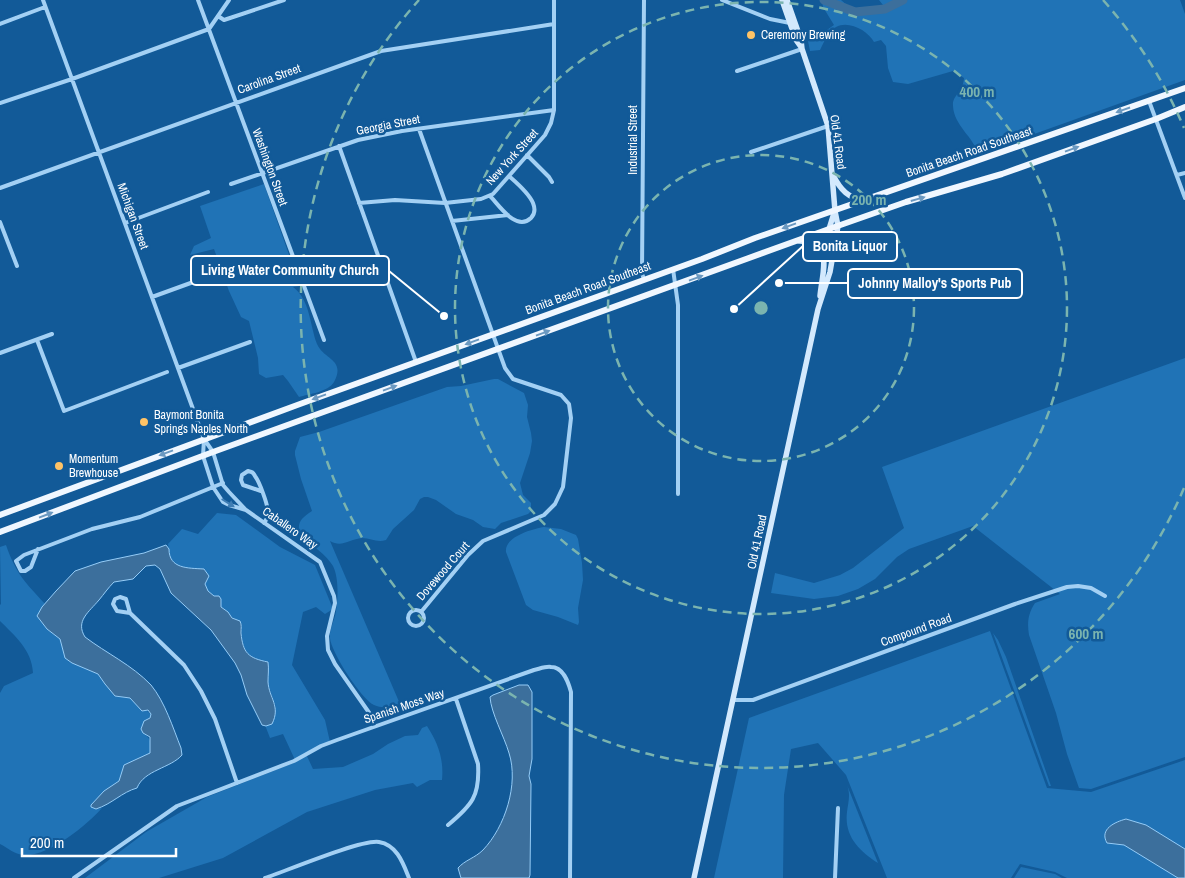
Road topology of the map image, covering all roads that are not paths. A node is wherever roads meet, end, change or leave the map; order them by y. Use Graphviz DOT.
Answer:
graph roads {
  1 [pos="43,0"];
  2 [pos="198,0"];
  3 [pos="229,0"];
  4 [pos="284,0"];
  5 [pos="554,0"];
  6 [pos="644,0"];
  7 [pos="722,0"];
  8 [pos="782,0"];
  9 [pos="786,0"];
  10 [pos="45,7"];
  11 [pos="218,16"];
  12 [pos="790,23"];
  13 [pos="0,24"];
  14 [pos="554,24"];
  15 [pos="208,29"];
  16 [pos="802,49"];
  17 [pos="737,71"];
  18 [pos="72,79"];
  19 [pos="1185,88"];
  20 [pos="1150,101"];
  21 [pos="235,102"];
  22 [pos="0,103"];
  23 [pos="1185,107"];
  24 [pos="554,110"];
  25 [pos="1156,119"];
  26 [pos="828,126"];
  27 [pos="419,129"];
  28 [pos="339,146"];
  29 [pos="751,152"];
  30 [pos="99,153"];
  31 [pos="527,155"];
  32 [pos="1185,172"];
  33 [pos="262,173"];
  34 [pos="832,174"];
  35 [pos="1177,175"];
  36 [pos="509,176"];
  37 [pos="552,182"];
  38 [pos="231,184"];
  39 [pos="0,188"];
  40 [pos="208,192"];
  41 [pos="490,196"];
  42 [pos="877,196"];
  43 [pos="1185,198"];
  44 [pos="445,203"];
  45 [pos="359,204"];
  46 [pos="835,211"];
  47 [pos="508,215"];
  48 [pos="452,221"];
  49 [pos="0,222"];
  50 [pos="125,223"];
  51 [pos="838,226"];
  52 [pos="829,229"];
  53 [pos="796,241"];
  54 [pos="254,260"];
  55 [pos="825,260"];
  56 [pos="17,266"];
  57 [pos="673,269"];
  58 [pos="644,280"];
  59 [pos="676,285"];
  60 [pos="152,297"];
  61 [pos="818,308"];
  62 [pos="52,334"];
  63 [pos="492,334"];
  64 [pos="36,340"];
  65 [pos="324,340"];
  66 [pos="250,342"];
  67 [pos="498,349"];
  68 [pos="0,353"];
  69 [pos="416,362"];
  70 [pos="178,368"];
  71 [pos="167,372"];
  72 [pos="204,439"];
  73 [pos="213,452"];
  74 [pos="203,456"];
  75 [pos="223,483"];
  76 [pos="213,487"];
  77 [pos="261,491"];
  78 [pos="678,494"];
  79 [pos="246,510"];
  80 [pos="0,515"];
  81 [pos="264,523"];
  82 [pos="0,532"];
  83 [pos="38,549"];
  84 [pos="1105,596"];
  85 [pos="421,612"];
  86 [pos="130,613"];
  87 [pos="456,699"];
  88 [pos="734,700"];
  89 [pos="375,726"];
  90 [pos="237,783"];
  91 [pos="838,808"];
  92 [pos="448,825"];
  93 [pos="74,878"];
  94 [pos="265,878"];
  95 [pos="409,878"];
  96 [pos="570,878"];
  97 [pos="694,878"];
  98 [pos="835,878"];
  1 -- 10 [label="street, Michigan Street"];
  2 -- 15 [label="street, Washington Street"];
  3 -- 11 [label="street"];
  4 -- 11 [label="street"];
  5 -- 14 [label="street, New York Street"];
  6 -- 58 [label="street, Industrial Street"];
  7 -- 12 [label="street"];
  8 -- 12 [label="street, Old 41 Road"];
  9 -- 16 [label="street, Old 41 Road"];
  10 -- 13 [label="street"];
  10 -- 18 [label="street, Michigan Street"];
  11 -- 15 [label="street"];
  12 -- 16 [label="street, Old 41 Road"];
  14 -- 21 [label="street, Carolina Street"];
  14 -- 24 [label="street, New York Street"];
  15 -- 18 [label="street"];
  15 -- 21 [label="street, Washington Street"];
  16 -- 17 [label="street"];
  16 -- 26 [label="street, Old 41 Road"];
  18 -- 22 [label="street"];
  18 -- 30 [label="street, Michigan Street"];
  19 -- 20 [label="main road, Bonita Beach Road Southeast"];
  20 -- 25 [label="street"];
  20 -- 42 [label="main road, Bonita Beach Road Southeast, one-way"];
  21 -- 30 [label="street, Carolina Street"];
  21 -- 33 [label="street, Washington Street"];
  23 -- 25 [label="main road"];
  24 -- 27 [label="street, Georgia Street"];
  24 -- 31 [label="street, New York Street"];
  25 -- 35 [label="street"];
  51 -- 25 [label="main road, one-way"];
  26 -- 29 [label="street"];
  26 -- 34 [label="street, Old 41 Road"];
  27 -- 28 [label="street, Georgia Street"];
  27 -- 44 [label="street, Dovewood Court"];
  28 -- 33 [label="street, Georgia Street"];
  28 -- 45 [label="street"];
  30 -- 39 [label="street, Carolina Street"];
  30 -- 50 [label="street, Michigan Street"];
  31 -- 36 [label="street, New York Street"];
  31 -- 37 [label="street"];
  32 -- 35 [label="street"];
  33 -- 38 [label="street, Georgia Street"];
  33 -- 65 [label="street, Washington Street"];
  34 -- 42 [label="street"];
  34 -- 46 [label="street, Old 41 Road"];
  35 -- 43 [label="street"];
  36 -- 41 [label="street, New York Street"];
  36 -- 47 [label="street"];
  40 -- 50 [label="street"];
  41 -- 44 [label="street, New York Street"];
  41 -- 47 [label="street"];
  42 -- 46 [label="main road, Bonita Beach Road Southeast"];
  44 -- 45 [label="street, New York Street"];
  44 -- 48 [label="street, Dovewood Court"];
  45 -- 69 [label="street"];
  46 -- 51 [label="street, Old 41 Road"];
  46 -- 52 [label="street, Old 41 Road"];
  46 -- 57 [label="main road, Bonita Beach Road Southeast, one-way"];
  47 -- 48 [label="street"];
  48 -- 63 [label="street, Dovewood Court"];
  49 -- 56 [label="street"];
  50 -- 60 [label="street, Michigan Street"];
  51 -- 52 [label="main road"];
  51 -- 61 [label="street, Old 41 Road"];
  52 -- 53 [label="main road"];
  52 -- 55 [label="street, Old 41 Road"];
  53 -- 55 [label="street"];
  59 -- 53 [label="main road, one-way"];
  54 -- 60 [label="street"];
  55 -- 61 [label="street, Old 41 Road"];
  57 -- 58 [label="main road, Bonita Beach Road Southeast"];
  57 -- 59 [label="street"];
  58 -- 63 [label="main road, Bonita Beach Road Southeast"];
  67 -- 59 [label="main road, one-way"];
  59 -- 78 [label="street"];
  60 -- 70 [label="street, Michigan Street"];
  61 -- 88 [label="street, Old 41 Road"];
  62 -- 64 [label="street"];
  63 -- 67 [label="street, Dovewood Court"];
  63 -- 69 [label="main road, Bonita Beach Road Southeast, one-way"];
  64 -- 68 [label="street"];
  64 -- 71 [label="street"];
  66 -- 70 [label="street"];
  73 -- 67 [label="main road, one-way"];
  67 -- 85 [label="street, Dovewood Court"];
  69 -- 72 [label="main road, Bonita Beach Road Southeast, one-way"];
  70 -- 72 [label="street, Michigan Street"];
  72 -- 73 [label="street, Caballero Way"];
  72 -- 74 [label="street, Caballero Way"];
  72 -- 80 [label="main road, Bonita Beach Road Southeast, one-way"];
  73 -- 74 [label="main road"];
  73 -- 75 [label="street, Caballero Way"];
  74 -- 76 [label="street, Caballero Way"];
  82 -- 74 [label="main road, one-way"];
  75 -- 76 [label="street"];
  75 -- 79 [label="street, Caballero Way"];
  76 -- 79 [label="street, Caballero Way, one-way"];
  76 -- 83 [label="street"];
  77 -- 77 [label="street"];
  77 -- 81 [label="street"];
  79 -- 81 [label="street, Caballero Way"];
  81 -- 89 [label="street, Caballero Way"];
  83 -- 83 [label="street"];
  84 -- 88 [label="street, Compound Road"];
  85 -- 85 [label="street"];
  86 -- 86 [label="street"];
  86 -- 90 [label="street"];
  87 -- 89 [label="street, Spanish Moss Way"];
  87 -- 92 [label="street"];
  87 -- 96 [label="street, Spanish Moss Way"];
  88 -- 97 [label="street, Old 41 Road"];
  89 -- 90 [label="street, Spanish Moss Way"];
  90 -- 93 [label="street, Spanish Moss Way"];
  91 -- 98 [label="street"];
  94 -- 95 [label="street"];
}
